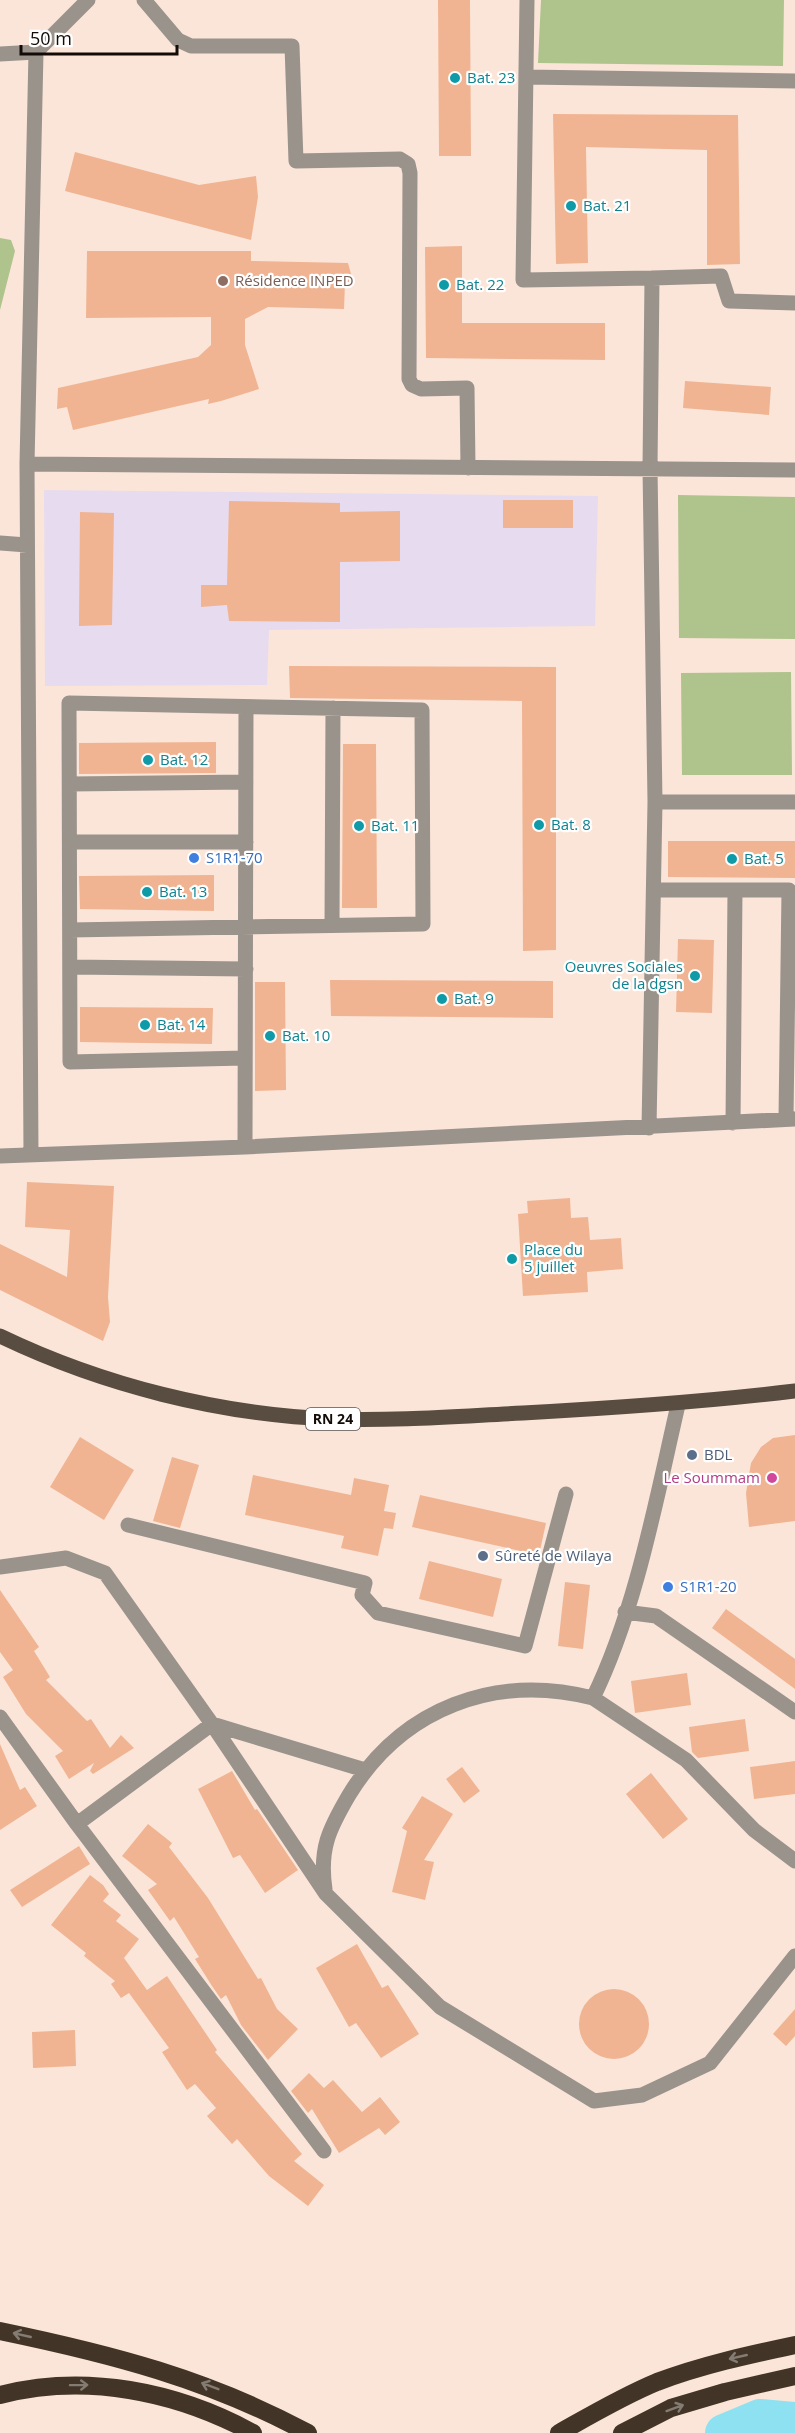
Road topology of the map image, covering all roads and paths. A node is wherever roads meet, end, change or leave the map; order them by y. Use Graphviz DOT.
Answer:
graph roads {
  1 [pos="88,0"];
  2 [pos="144,0"];
  3 [pos="527,0"];
  4 [pos="36,52"];
  5 [pos="0,54"];
  6 [pos="526,77"];
  7 [pos="795,81"];
  8 [pos="652,278"];
  9 [pos="795,303"];
  10 [pos="27,464"];
  11 [pos="468,468"];
  12 [pos="650,468"];
  13 [pos="795,470"];
  14 [pos="0,543"];
  15 [pos="27,544"];
  16 [pos="246,707"];
  17 [pos="333,708"];
  18 [pos="246,782"];
  19 [pos="70,784"];
  20 [pos="655,802"];
  21 [pos="795,802"];
  22 [pos="70,842"];
  23 [pos="246,842"];
  24 [pos="792,889"];
  25 [pos="654,890"];
  26 [pos="735,890"];
  27 [pos="332,925"];
  28 [pos="246,926"];
  29 [pos="70,930"];
  30 [pos="70,967"];
  31 [pos="246,969"];
  32 [pos="245,1058"];
  33 [pos="791,1094"];
  34 [pos="791,1119"];
  35 [pos="733,1123"];
  36 [pos="649,1128"];
  37 [pos="245,1147"];
  38 [pos="31,1155"];
  39 [pos="0,1156"];
  40 [pos="0,1336"];
  41 [pos="795,1391"];
  42 [pos="678,1405"];
  43 [pos="566,1494"];
  44 [pos="128,1525"];
  45 [pos="0,1567"];
  46 [pos="625,1612"];
  47 [pos="593,1698"];
  48 [pos="795,1712"];
  49 [pos="0,1717"];
  50 [pos="212,1724"];
  51 [pos="365,1770"];
  52 [pos="77,1824"];
  53 [pos="795,1861"];
  54 [pos="326,1894"];
  55 [pos="795,1956"];
  56 [pos="324,2151"];
  57 [pos="0,2331"];
  58 [pos="795,2345"];
  59 [pos="795,2376"];
  60 [pos="0,2395"];
  61 [pos="253,2433"];
  62 [pos="308,2433"];
  63 [pos="559,2433"];
  64 [pos="622,2433"];
  1 -- 4 [label="street"];
  2 -- 11 [label="street"];
  3 -- 6 [label="street"];
  4 -- 5 [label="street"];
  4 -- 10 [label="street"];
  6 -- 7 [label="street"];
  6 -- 8 [label="street"];
  8 -- 9 [label="street"];
  8 -- 12 [label="street"];
  10 -- 11 [label="street"];
  10 -- 15 [label="street"];
  11 -- 12 [label="street"];
  12 -- 13 [label="street"];
  12 -- 20 [label="street"];
  14 -- 15 [label="street"];
  15 -- 38 [label="street"];
  16 -- 17 [label="street"];
  16 -- 18 [label="street"];
  16 -- 19 [label="street"];
  17 -- 27 [label="street"];
  17 -- 27 [label="street"];
  18 -- 19 [label="street"];
  18 -- 23 [label="street"];
  19 -- 22 [label="street"];
  20 -- 21 [label="street"];
  20 -- 25 [label="street"];
  22 -- 23 [label="street"];
  22 -- 29 [label="street"];
  23 -- 28 [label="street"];
  24 -- 26 [label="street"];
  24 -- 33 [label="street"];
  25 -- 26 [label="street"];
  25 -- 36 [label="street"];
  26 -- 35 [label="street"];
  27 -- 28 [label="street"];
  28 -- 29 [label="street"];
  28 -- 31 [label="street"];
  29 -- 30 [label="street"];
  30 -- 31 [label="street"];
  30 -- 32 [label="street"];
  31 -- 32 [label="street"];
  32 -- 37 [label="street"];
  33 -- 34 [label="street"];
  34 -- 35 [label="street"];
  35 -- 36 [label="street"];
  36 -- 37 [label="street"];
  37 -- 38 [label="street"];
  38 -- 39 [label="street"];
  40 -- 42 [label="main road, RN 24"];
  41 -- 42 [label="main road, RN 24"];
  42 -- 46 [label="street"];
  43 -- 44 [label="street"];
  45 -- 50 [label="street"];
  46 -- 47 [label="street"];
  46 -- 48 [label="street"];
  47 -- 51 [label="street"];
  47 -- 53 [label="street"];
  49 -- 52 [label="street"];
  50 -- 51 [label="street"];
  50 -- 52 [label="street"];
  50 -- 54 [label="street"];
  51 -- 54 [label="street"];
  52 -- 56 [label="street"];
  54 -- 55 [label="street"];
  62 -- 57 [label="highway, one-way"];
  58 -- 63 [label="highway, one-way"];
  64 -- 59 [label="highway, one-way"];
  60 -- 61 [label="highway, one-way"];
}
